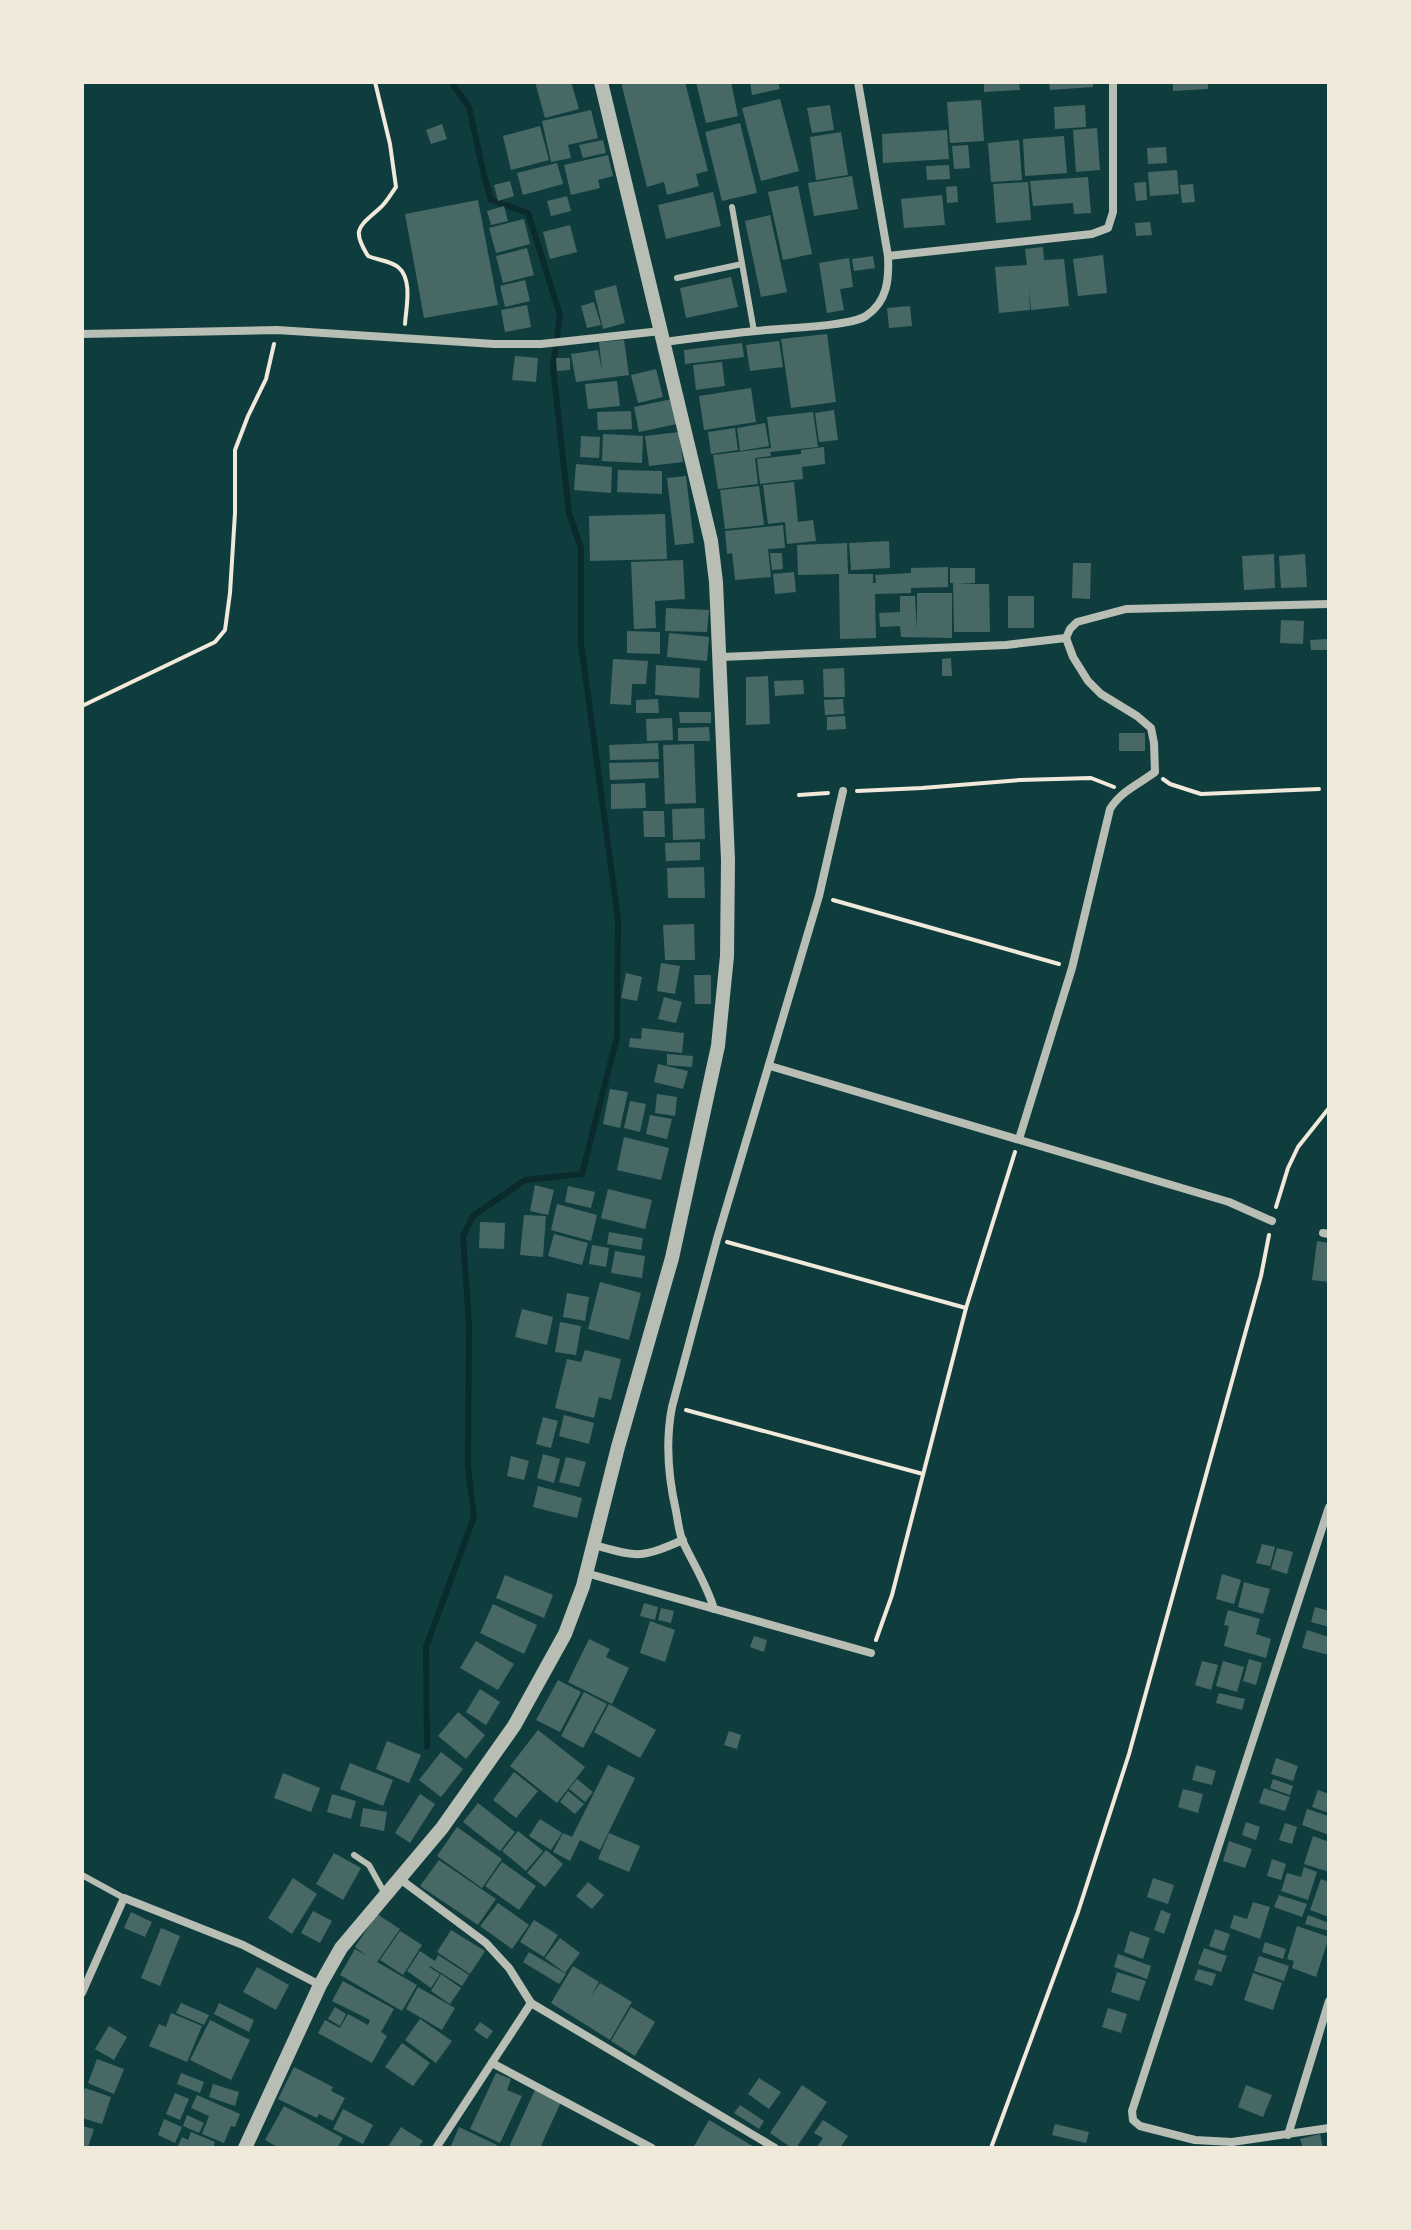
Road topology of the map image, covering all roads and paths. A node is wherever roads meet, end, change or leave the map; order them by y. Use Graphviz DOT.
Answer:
graph roads {
  1 [pos="375,82"];
  2 [pos="601,82"];
  3 [pos="858,82"];
  4 [pos="1113,82"];
  5 [pos="732,207"];
  6 [pos="888,256"];
  7 [pos="742,264"];
  8 [pos="677,278"];
  9 [pos="277,330"];
  10 [pos="754,331"];
  11 [pos="82,334"];
  12 [pos="663,337"];
  13 [pos="404,338"];
  14 [pos="1329,604"];
  15 [pos="1066,638"];
  16 [pos="721,657"];
  17 [pos="82,706"];
  18 [pos="1155,772"];
  19 [pos="1319,789"];
  20 [pos="843,791"];
  21 [pos="1125,791"];
  22 [pos="799,795"];
  23 [pos="819,896"];
  24 [pos="1072,968"];
  25 [pos="770,1066"];
  26 [pos="1329,1108"];
  27 [pos="1019,1139"];
  28 [pos="1272,1221"];
  29 [pos="717,1239"];
  30 [pos="966,1308"];
  31 [pos="672,1407"];
  32 [pos="923,1474"];
  33 [pos="1329,1507"];
  34 [pos="683,1540"];
  35 [pos="594,1545"];
  36 [pos="586,1573"];
  37 [pos="714,1609"];
  38 [pos="871,1653"];
  39 [pos="354,1855"];
  40 [pos="82,1875"];
  41 [pos="400,1879"];
  42 [pos="385,1894"];
  43 [pos="124,1898"];
  44 [pos="320,1985"];
  45 [pos="82,1993"];
  46 [pos="1329,2001"];
  47 [pos="531,2003"];
  48 [pos="492,2063"];
  49 [pos="1329,2128"];
  50 [pos="1288,2135"];
  51 [pos="245,2148"];
  52 [pos="436,2148"];
  53 [pos="652,2148"];
  54 [pos="775,2148"];
  55 [pos="991,2148"];
  1 -- 13 [label="path"];
  2 -- 12 [label="street"];
  3 -- 6 [label="street"];
  4 -- 6 [label="street"];
  5 -- 7 [label="lane"];
  6 -- 10 [label="street"];
  7 -- 8 [label="lane"];
  7 -- 10 [label="lane"];
  9 -- 11 [label="street"];
  9 -- 13 [label="street"];
  9 -- 17 [label="path"];
  10 -- 12 [label="street"];
  12 -- 13 [label="street"];
  12 -- 16 [label="street"];
  14 -- 15 [label="street"];
  15 -- 16 [label="street"];
  15 -- 18 [label="street"];
  16 -- 35 [label="street"];
  18 -- 19 [label="path"];
  18 -- 21 [label="street"];
  20 -- 21 [label="path"];
  20 -- 22 [label="path"];
  20 -- 23 [label="street"];
  21 -- 24 [label="street"];
  23 -- 24 [label="path"];
  23 -- 25 [label="street"];
  24 -- 27 [label="street"];
  25 -- 27 [label="street"];
  25 -- 29 [label="street"];
  26 -- 28 [label="path"];
  27 -- 28 [label="street"];
  27 -- 30 [label="path"];
  28 -- 55 [label="path"];
  29 -- 30 [label="path"];
  29 -- 31 [label="street"];
  30 -- 32 [label="path"];
  31 -- 32 [label="path"];
  31 -- 34 [label="street"];
  32 -- 38 [label="path"];
  33 -- 50 [label="street"];
  34 -- 35 [label="street"];
  34 -- 37 [label="street"];
  35 -- 36 [label="street"];
  36 -- 37 [label="street"];
  36 -- 41 [label="street"];
  37 -- 38 [label="street"];
  39 -- 42 [label="lane"];
  40 -- 43 [label="lane"];
  41 -- 42 [label="street"];
  41 -- 47 [label="street"];
  42 -- 44 [label="street"];
  43 -- 44 [label="street"];
  43 -- 45 [label="street"];
  44 -- 51 [label="street"];
  46 -- 50 [label="street"];
  47 -- 48 [label="street"];
  47 -- 54 [label="street"];
  48 -- 52 [label="street"];
  48 -- 53 [label="street"];
  49 -- 50 [label="street"];
}
